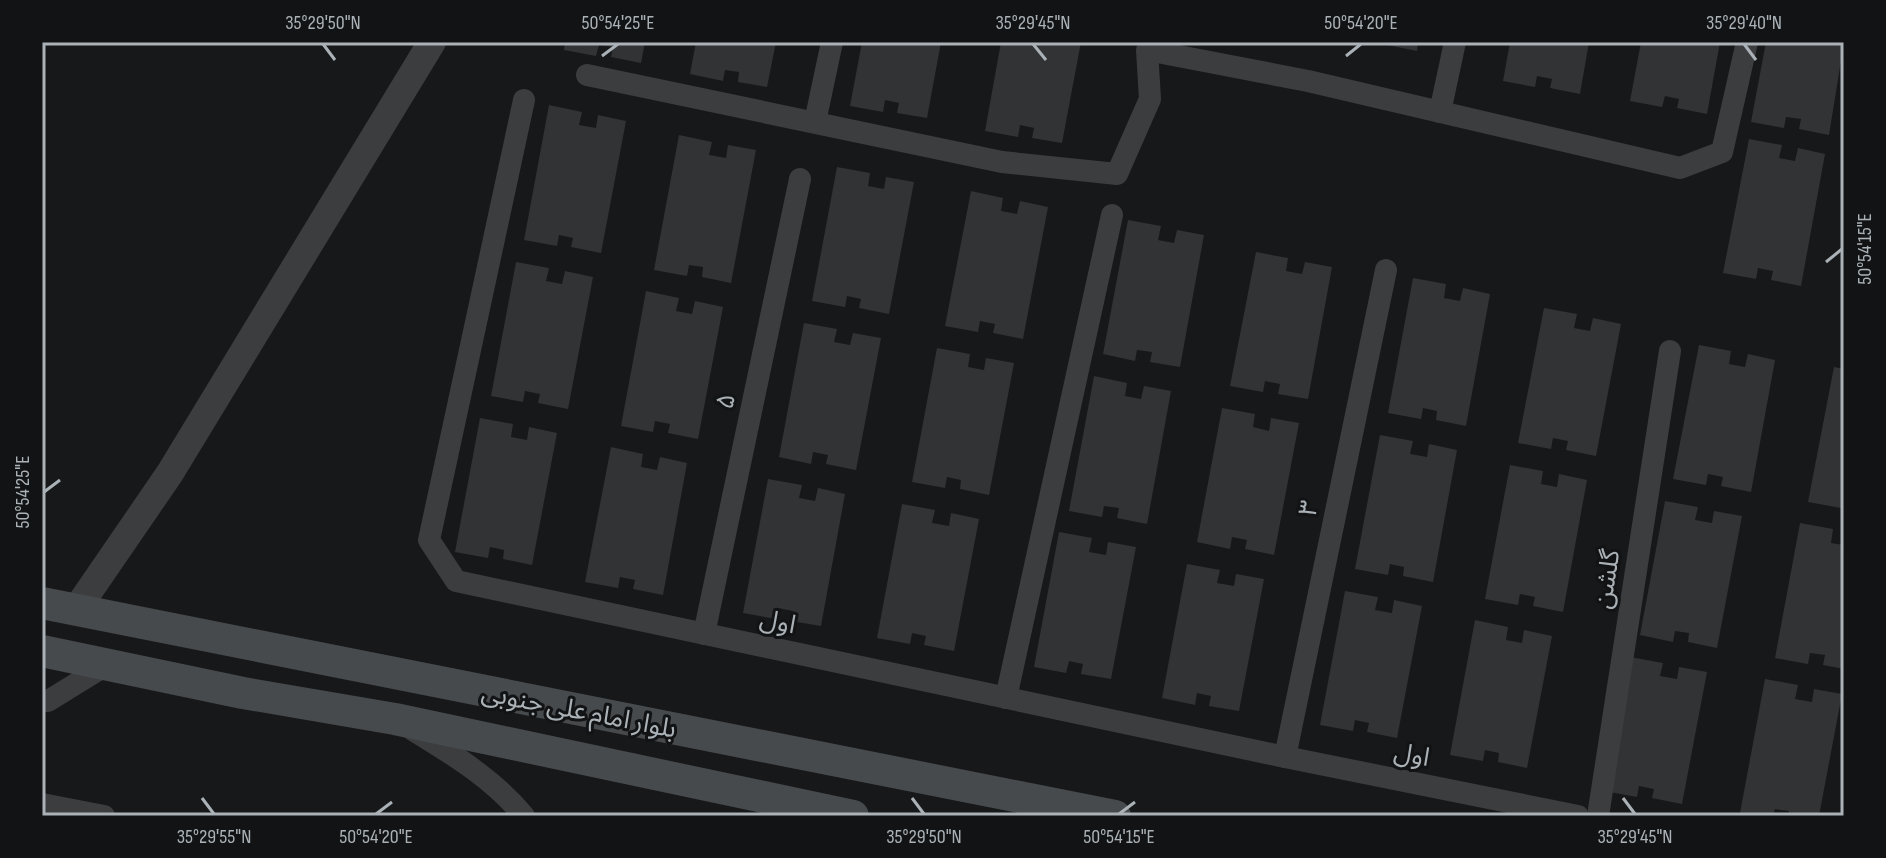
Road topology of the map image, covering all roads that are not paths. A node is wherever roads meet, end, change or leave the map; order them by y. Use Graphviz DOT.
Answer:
graph roads {
  1 [pos="432,42"];
  2 [pos="832,42"];
  3 [pos="1455,42"];
  4 [pos="1747,42"];
  5 [pos="1148,46"];
  6 [pos="587,75"];
  7 [pos="524,100"];
  8 [pos="1440,112"];
  9 [pos="815,122"];
  10 [pos="800,179"];
  11 [pos="1112,215"];
  12 [pos="1386,270"];
  13 [pos="1670,351"];
  14 [pos="42,603"];
  15 [pos="76,610"];
  16 [pos="704,634"];
  17 [pos="42,651"];
  18 [pos="108,664"];
  19 [pos="383,671"];
  20 [pos="1006,698"];
  21 [pos="42,701"];
  22 [pos="385,717"];
  23 [pos="1285,757"];
  24 [pos="42,804"];
  25 [pos="844,815"];
  26 [pos="104,816"];
  27 [pos="524,816"];
  28 [pos="1115,816"];
  29 [pos="1578,816"];
  30 [pos="1598,816"];
  1 -- 15 [label="street"];
  2 -- 9 [label="street"];
  3 -- 8 [label="street"];
  4 -- 8 [label="street"];
  5 -- 8 [label="street"];
  5 -- 9 [label="street"];
  6 -- 9 [label="street"];
  7 -- 16 [label="street, اول"];
  10 -- 16 [label="street, ۵"];
  11 -- 20 [label="street"];
  12 -- 23 [label="street, ۳"];
  13 -- 30 [label="street, گلشن"];
  14 -- 15 [label="main road, بلوار امام علی جنوبی"];
  15 -- 19 [label="main road, بلوار امام علی جنوبی"];
  16 -- 20 [label="street, اول"];
  17 -- 18 [label="main road, بلوار امام علی جنوبی"];
  18 -- 21 [label="street"];
  18 -- 22 [label="main road, بلوار امام علی جنوبی"];
  19 -- 22 [label="main road"];
  19 -- 28 [label="main road, بلوار امام علی جنوبی"];
  20 -- 23 [label="street, اول"];
  22 -- 25 [label="main road, بلوار امام علی جنوبی"];
  22 -- 27 [label="street"];
  23 -- 29 [label="street, اول"];
  24 -- 26 [label="street"];
}
